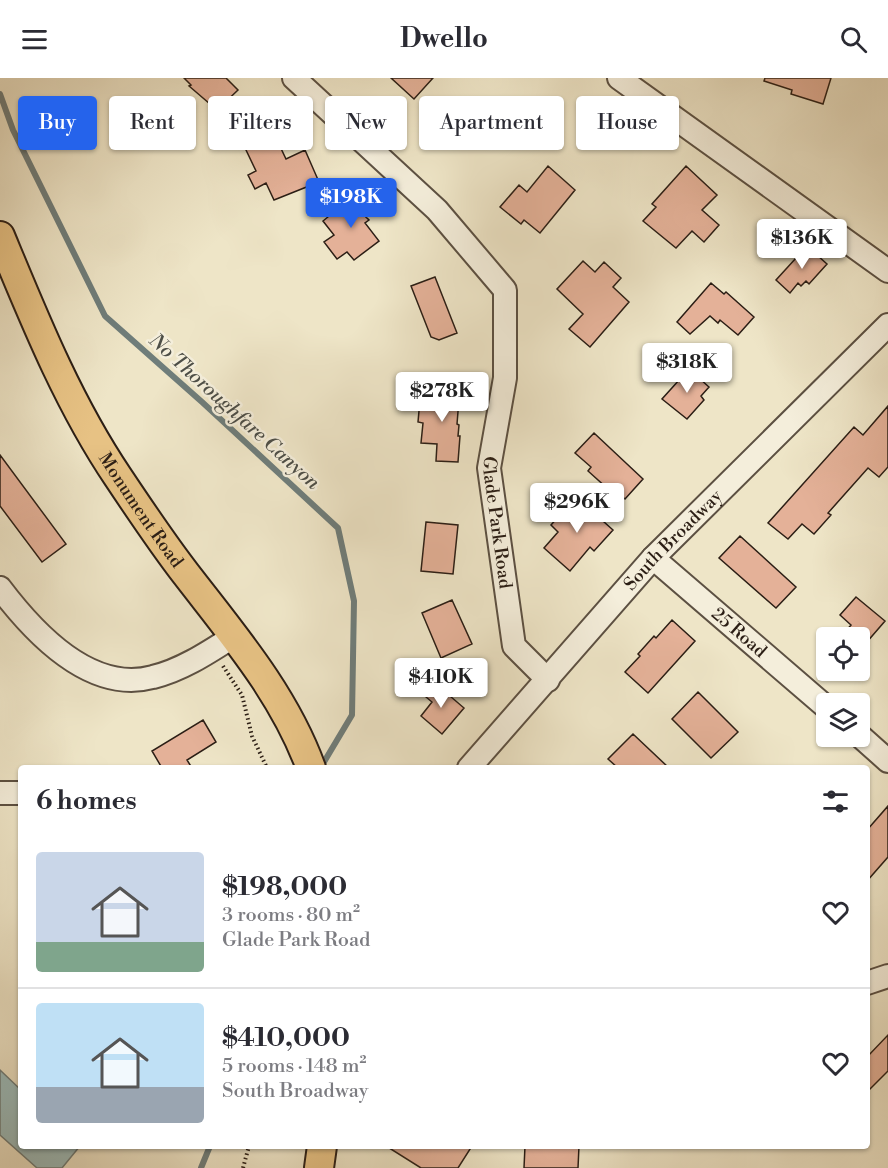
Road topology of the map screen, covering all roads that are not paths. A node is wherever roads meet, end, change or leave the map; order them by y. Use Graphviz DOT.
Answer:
graph roads {
  1 [pos="294,78"];
  2 [pos="619,78"];
  3 [pos="0,236"];
  4 [pos="888,271"];
  5 [pos="888,325"];
  6 [pos="653,558"];
  7 [pos="0,588"];
  8 [pos="234,636"];
  9 [pos="548,680"];
  10 [pos="816,698"];
  11 [pos="870,745"];
  12 [pos="888,761"];
  13 [pos="310,765"];
  14 [pos="472,765"];
  15 [pos="0,793"];
  16 [pos="18,793"];
  17 [pos="888,976"];
  18 [pos="870,982"];
  19 [pos="322,1149"];
  20 [pos="319,1168"];
  1 -- 9 [label="street, Glade Park Road"];
  2 -- 4 [label="street"];
  3 -- 8 [label="main road, Monument Road"];
  5 -- 6 [label="street, South Broadway"];
  6 -- 9 [label="street, South Broadway"];
  6 -- 10 [label="street, 25 Road"];
  7 -- 8 [label="street"];
  8 -- 13 [label="main road, Monument Road"];
  9 -- 14 [label="street, South Broadway"];
  11 -- 12 [label="street"];
  15 -- 16 [label="street"];
  17 -- 18 [label="street"];
  19 -- 20 [label="main road"];
}
